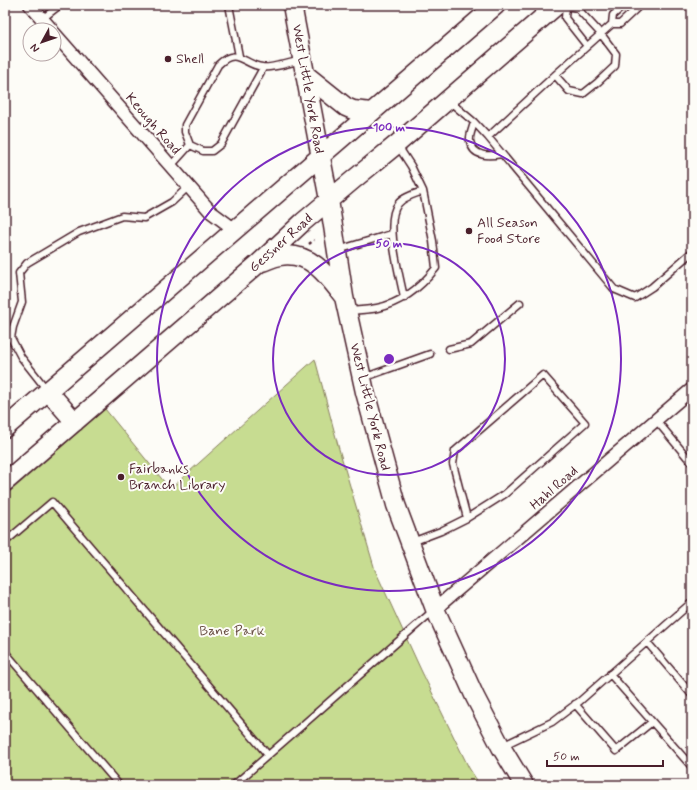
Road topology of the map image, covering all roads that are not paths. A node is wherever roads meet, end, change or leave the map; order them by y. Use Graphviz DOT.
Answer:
graph roads {
  1 [pos="30,5"];
  2 [pos="60,5"];
  3 [pos="229,5"];
  4 [pos="292,5"];
  5 [pos="496,5"];
  6 [pos="563,5"];
  7 [pos="625,5"];
  8 [pos="637,5"];
  9 [pos="42,19"];
  10 [pos="45,22"];
  11 [pos="612,24"];
  12 [pos="601,34"];
  13 [pos="62,42"];
  14 [pos="587,46"];
  15 [pos="239,56"];
  16 [pos="263,68"];
  17 [pos="304,68"];
  18 [pos="555,74"];
  19 [pos="448,100"];
  20 [pos="371,112"];
  21 [pos="474,122"];
  22 [pos="488,137"];
  23 [pos="397,144"];
  24 [pos="190,145"];
  25 [pos="502,154"];
  26 [pos="320,156"];
  27 [pos="171,166"];
  28 [pos="188,187"];
  29 [pos="423,191"];
  30 [pos="329,200"];
  31 [pos="234,229"];
  32 [pos="391,234"];
  33 [pos="336,250"];
  34 [pos="692,252"];
  35 [pos="259,263"];
  36 [pos="404,298"];
  37 [pos="520,303"];
  38 [pos="346,304"];
  39 [pos="449,349"];
  40 [pos="430,354"];
  41 [pos="362,378"];
  42 [pos="692,389"];
  43 [pos="48,391"];
  44 [pos="656,420"];
  45 [pos="74,422"];
  46 [pos="5,428"];
  47 [pos="692,463"];
  48 [pos="5,482"];
  49 [pos="467,518"];
  50 [pos="5,542"];
  51 [pos="410,543"];
  52 [pos="692,602"];
  53 [pos="435,608"];
  54 [pos="647,642"];
  55 [pos="5,652"];
  56 [pos="610,674"];
  57 [pos="692,695"];
  58 [pos="575,704"];
  59 [pos="652,722"];
  60 [pos="501,747"];
  61 [pos="268,756"];
  62 [pos="692,767"];
  63 [pos="119,785"];
  64 [pos="234,785"];
  65 [pos="524,785"];
  1 -- 9 [label="street"];
  2 -- 9 [label="lane"];
  3 -- 15 [label="lane"];
  4 -- 17 [label="main road, West Little York Road"];
  5 -- 20 [label="main road"];
  6 -- 12 [label="lane"];
  6 -- 14 [label="lane"];
  6 -- 19 [label="main road, Gessner Road"];
  7 -- 11 [label="lane"];
  8 -- 11 [label="lane"];
  9 -- 10 [label="street"];
  11 -- 12 [label="lane"];
  12 -- 14 [label="lane"];
  12 -- 18 [label="lane"];
  13 -- 27 [label="street, Keough Road"];
  14 -- 18 [label="lane"];
  15 -- 16 [label="lane"];
  15 -- 24 [label="lane"];
  16 -- 17 [label="lane"];
  16 -- 24 [label="lane"];
  17 -- 20 [label="main road"];
  17 -- 26 [label="main road, West Little York Road"];
  18 -- 22 [label="lane"];
  19 -- 21 [label="lane"];
  19 -- 23 [label="main road, Gessner Road"];
  20 -- 26 [label="main road"];
  21 -- 22 [label="lane"];
  21 -- 25 [label="lane"];
  22 -- 25 [label="lane"];
  23 -- 29 [label="lane"];
  23 -- 30 [label="main road, Gessner Road"];
  24 -- 27 [label="lane"];
  25 -- 34 [label="lane"];
  26 -- 30 [label="main road, West Little York Road"];
  26 -- 31 [label="main road"];
  27 -- 28 [label="street, Keough Road"];
  28 -- 31 [label="street, Keough Road"];
  28 -- 43 [label="lane"];
  29 -- 32 [label="lane"];
  29 -- 36 [label="lane"];
  30 -- 33 [label="main road, West Little York Road"];
  30 -- 35 [label="main road, Gessner Road"];
  31 -- 43 [label="main road"];
  32 -- 33 [label="lane"];
  32 -- 36 [label="lane"];
  33 -- 38 [label="main road, West Little York Road"];
  35 -- 38 [label="main road"];
  35 -- 45 [label="main road, Gessner Road"];
  36 -- 38 [label="lane"];
  37 -- 39 [label="lane"];
  38 -- 41 [label="main road, West Little York Road"];
  40 -- 41 [label="lane"];
  41 -- 51 [label="main road, West Little York Road"];
  42 -- 44 [label="street, Hahl Road"];
  43 -- 45 [label="main road"];
  43 -- 46 [label="main road"];
  44 -- 47 [label="lane"];
  44 -- 53 [label="street, Hahl Road"];
  45 -- 48 [label="main road, Gessner Road"];
  49 -- 49 [label="lane"];
  49 -- 51 [label="lane"];
  50 -- 61 [label="lane"];
  51 -- 53 [label="main road, West Little York Road"];
  52 -- 54 [label="lane"];
  53 -- 60 [label="main road, West Little York Road"];
  53 -- 61 [label="lane"];
  54 -- 56 [label="lane"];
  54 -- 57 [label="lane"];
  55 -- 63 [label="lane"];
  56 -- 58 [label="lane"];
  56 -- 59 [label="lane"];
  58 -- 59 [label="lane"];
  58 -- 60 [label="lane"];
  59 -- 62 [label="lane"];
  60 -- 65 [label="main road, West Little York Road"];
  61 -- 64 [label="lane"];
}
